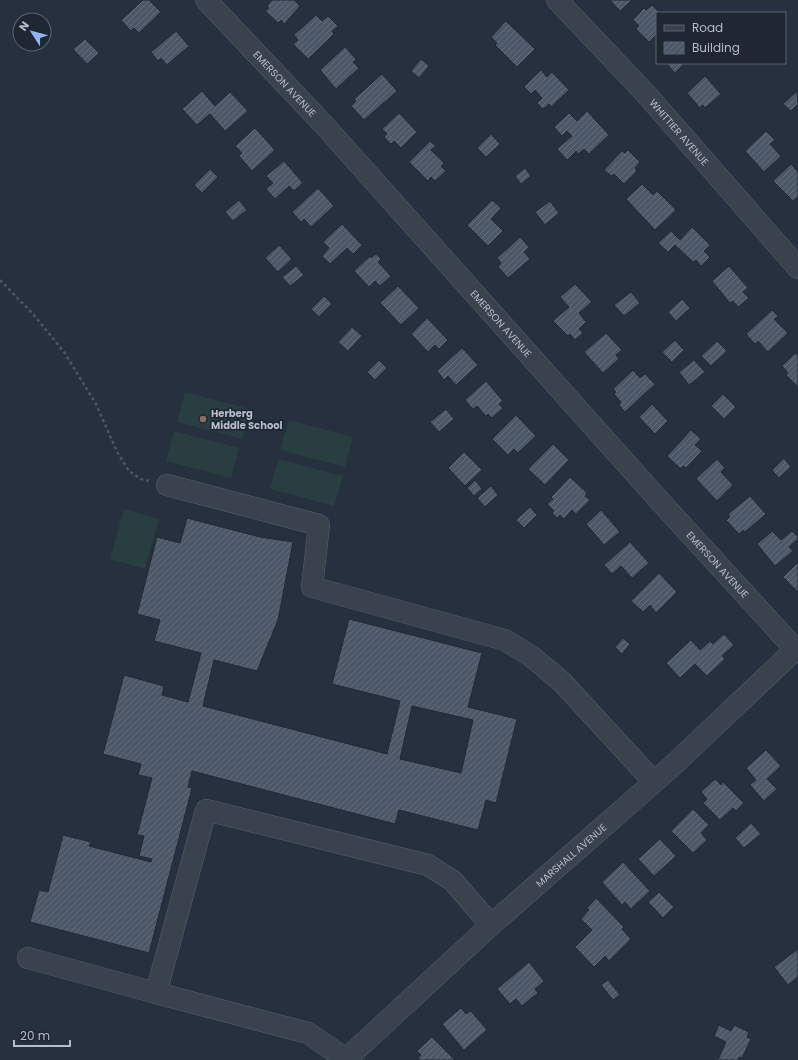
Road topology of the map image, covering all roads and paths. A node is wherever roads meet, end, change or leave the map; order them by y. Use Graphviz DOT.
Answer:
graph roads {
  1 [pos="206,0"];
  2 [pos="557,0"];
  3 [pos="798,268"];
  4 [pos="0,280"];
  5 [pos="167,485"];
  6 [pos="797,648"];
  7 [pos="654,782"];
  8 [pos="491,924"];
  9 [pos="28,958"];
  10 [pos="156,992"];
  11 [pos="346,1060"];
  1 -- 6 [label="street, EMERSON AVENUE"];
  2 -- 3 [label="street, WHITTIER AVENUE"];
  4 -- 5 [label="path"];
  5 -- 7 [label="street"];
  6 -- 7 [label="street, MARSHALL AVENUE"];
  7 -- 8 [label="street, MARSHALL AVENUE"];
  8 -- 10 [label="street"];
  8 -- 11 [label="street, MARSHALL AVENUE"];
  9 -- 10 [label="street"];
  10 -- 11 [label="street"];
}
